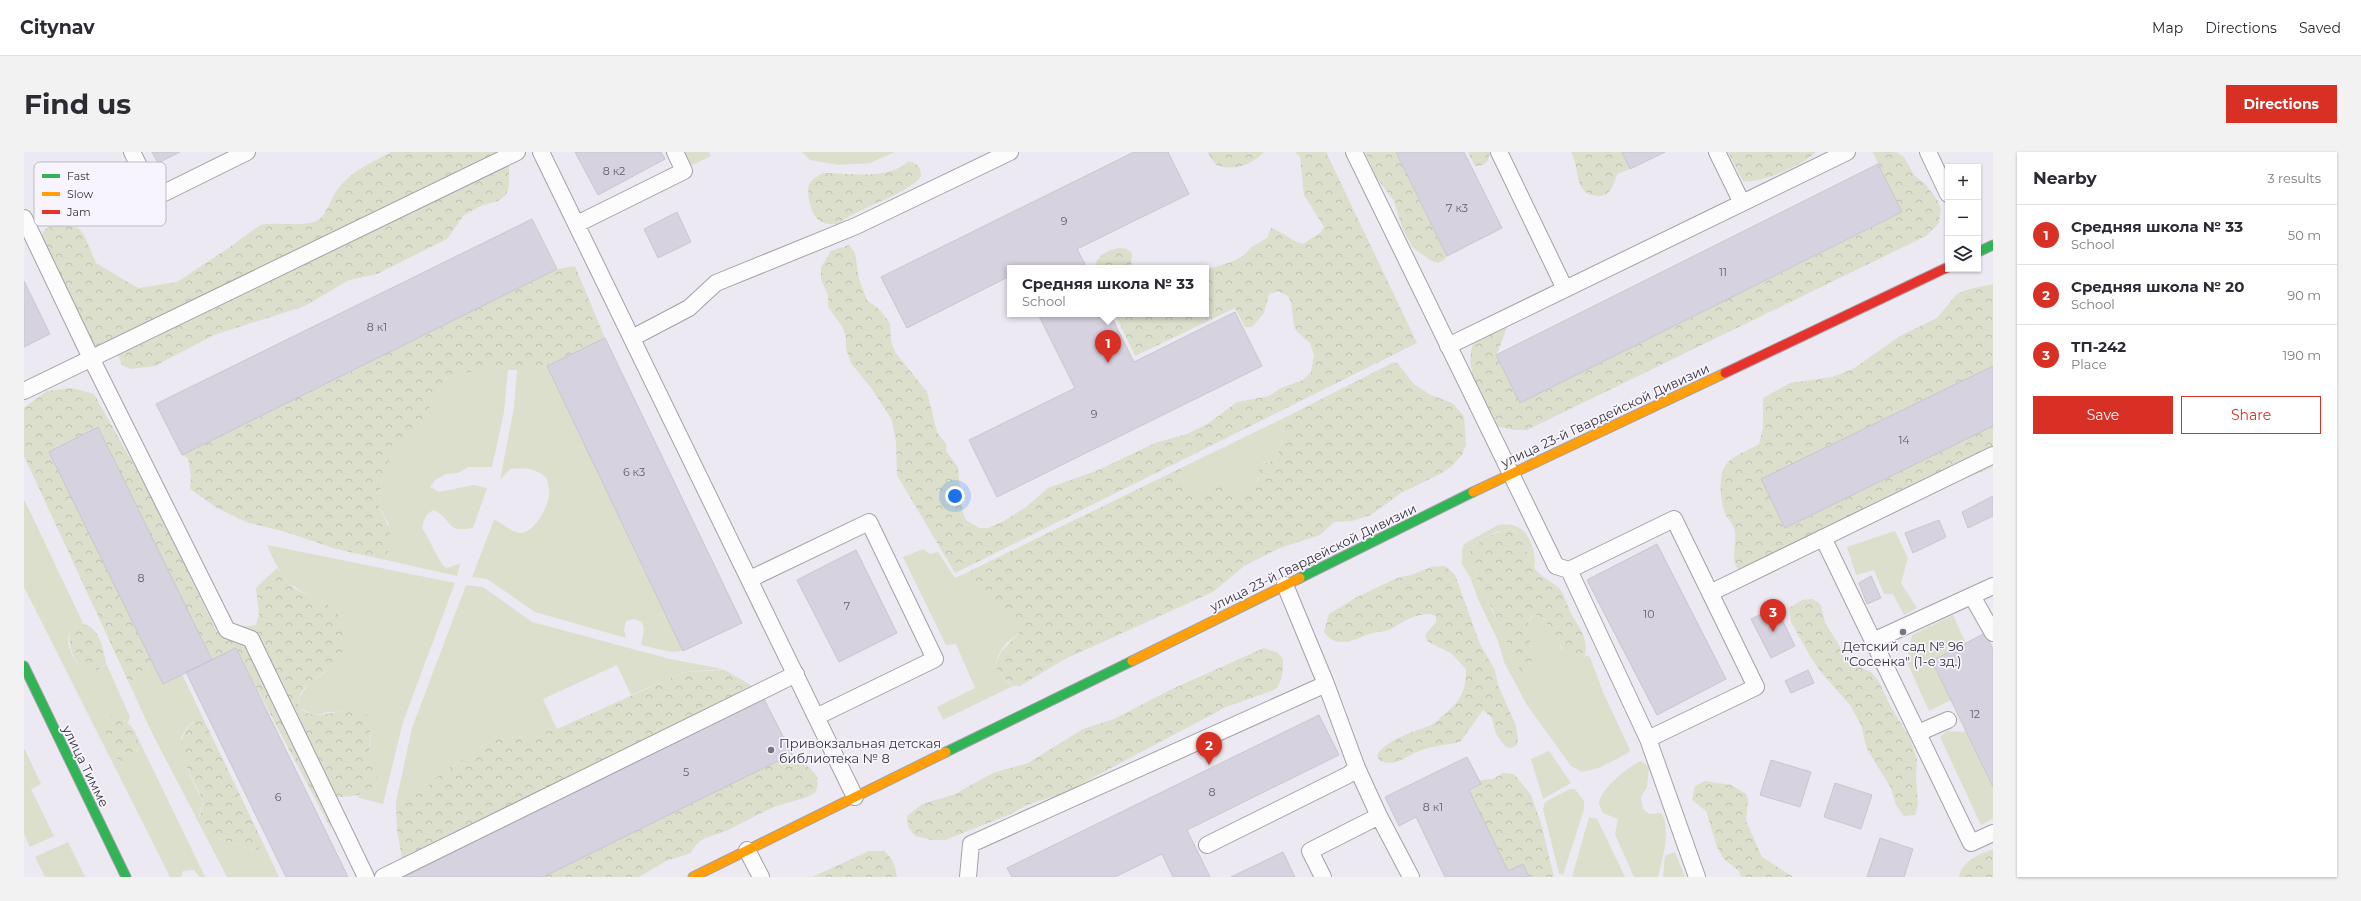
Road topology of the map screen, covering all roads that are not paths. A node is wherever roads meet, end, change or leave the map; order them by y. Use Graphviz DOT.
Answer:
graph roads {
  1 [pos="132,152"];
  2 [pos="247,152"];
  3 [pos="516,152"];
  4 [pos="541,152"];
  5 [pos="675,152"];
  6 [pos="1010,152"];
  7 [pos="1354,152"];
  8 [pos="1499,152"];
  9 [pos="1717,152"];
  10 [pos="1847,152"];
  11 [pos="1928,152"];
  12 [pos="137,162"];
  13 [pos="1945,188"];
  14 [pos="166,192"];
  15 [pos="1742,203"];
  16 [pos="24,218"];
  17 [pos="576,224"];
  18 [pos="1993,245"];
  19 [pos="1981,251"];
  20 [pos="1945,268"];
  21 [pos="1565,289"];
  22 [pos="632,338"];
  23 [pos="1448,346"];
  24 [pos="91,358"];
  25 [pos="24,391"];
  26 [pos="1993,455"];
  27 [pos="1511,474"];
  28 [pos="1822,538"];
  29 [pos="1569,570"];
  30 [pos="750,579"];
  31 [pos="1285,585"];
  32 [pos="1993,586"];
  33 [pos="1710,593"];
  34 [pos="1972,596"];
  35 [pos="1993,633"];
  36 [pos="1873,641"];
  37 [pos="24,666"];
  38 [pos="796,674"];
  39 [pos="1326,684"];
  40 [pos="816,717"];
  41 [pos="1948,720"];
  42 [pos="1918,733"];
  43 [pos="1648,739"];
  44 [pos="1357,768"];
  45 [pos="856,797"];
  46 [pos="1379,816"];
  47 [pos="1993,833"];
  48 [pos="1207,845"];
  49 [pos="747,850"];
  50 [pos="126,877"];
  51 [pos="366,877"];
  52 [pos="383,877"];
  53 [pos="693,877"];
  54 [pos="761,877"];
  55 [pos="968,877"];
  56 [pos="1324,877"];
  57 [pos="1411,877"];
  58 [pos="1697,877"];
  1 -- 12 [label="lane"];
  2 -- 14 [label="lane"];
  3 -- 24 [label="lane"];
  4 -- 17 [label="lane"];
  5 -- 17 [label="lane"];
  6 -- 22 [label="lane"];
  7 -- 23 [label="lane"];
  8 -- 21 [label="lane"];
  9 -- 15 [label="lane"];
  10 -- 15 [label="lane"];
  11 -- 13 [label="lane"];
  15 -- 21 [label="lane"];
  16 -- 24 [label="lane"];
  17 -- 22 [label="lane"];
  18 -- 19 [label="street"];
  20 -- 27 [label="street, улица 23-й Гвардейской Дивизии"];
  21 -- 23 [label="lane"];
  22 -- 30 [label="lane"];
  23 -- 27 [label="lane"];
  24 -- 25 [label="lane"];
  24 -- 51 [label="lane"];
  26 -- 28 [label="lane"];
  27 -- 29 [label="lane"];
  27 -- 31 [label="street, улица 23-й Гвардейской Дивизии"];
  28 -- 33 [label="lane"];
  28 -- 36 [label="lane"];
  29 -- 33 [label="lane"];
  29 -- 43 [label="lane"];
  30 -- 38 [label="lane"];
  30 -- 40 [label="lane"];
  31 -- 39 [label="lane"];
  31 -- 45 [label="street, улица 23-й Гвардейской Дивизии"];
  32 -- 34 [label="lane"];
  33 -- 43 [label="lane"];
  34 -- 35 [label="lane"];
  34 -- 36 [label="lane"];
  36 -- 42 [label="lane"];
  37 -- 50 [label="street, улица Тимме"];
  38 -- 40 [label="lane"];
  38 -- 52 [label="lane"];
  39 -- 44 [label="lane"];
  39 -- 55 [label="lane"];
  40 -- 45 [label="lane"];
  41 -- 42 [label="lane"];
  42 -- 47 [label="lane"];
  43 -- 58 [label="lane"];
  44 -- 46 [label="lane"];
  44 -- 48 [label="lane"];
  45 -- 49 [label="street, улица 23-й Гвардейской Дивизии"];
  46 -- 56 [label="lane"];
  46 -- 57 [label="lane"];
  49 -- 53 [label="street, улица 23-й Гвардейской Дивизии"];
  49 -- 54 [label="lane"];
}
